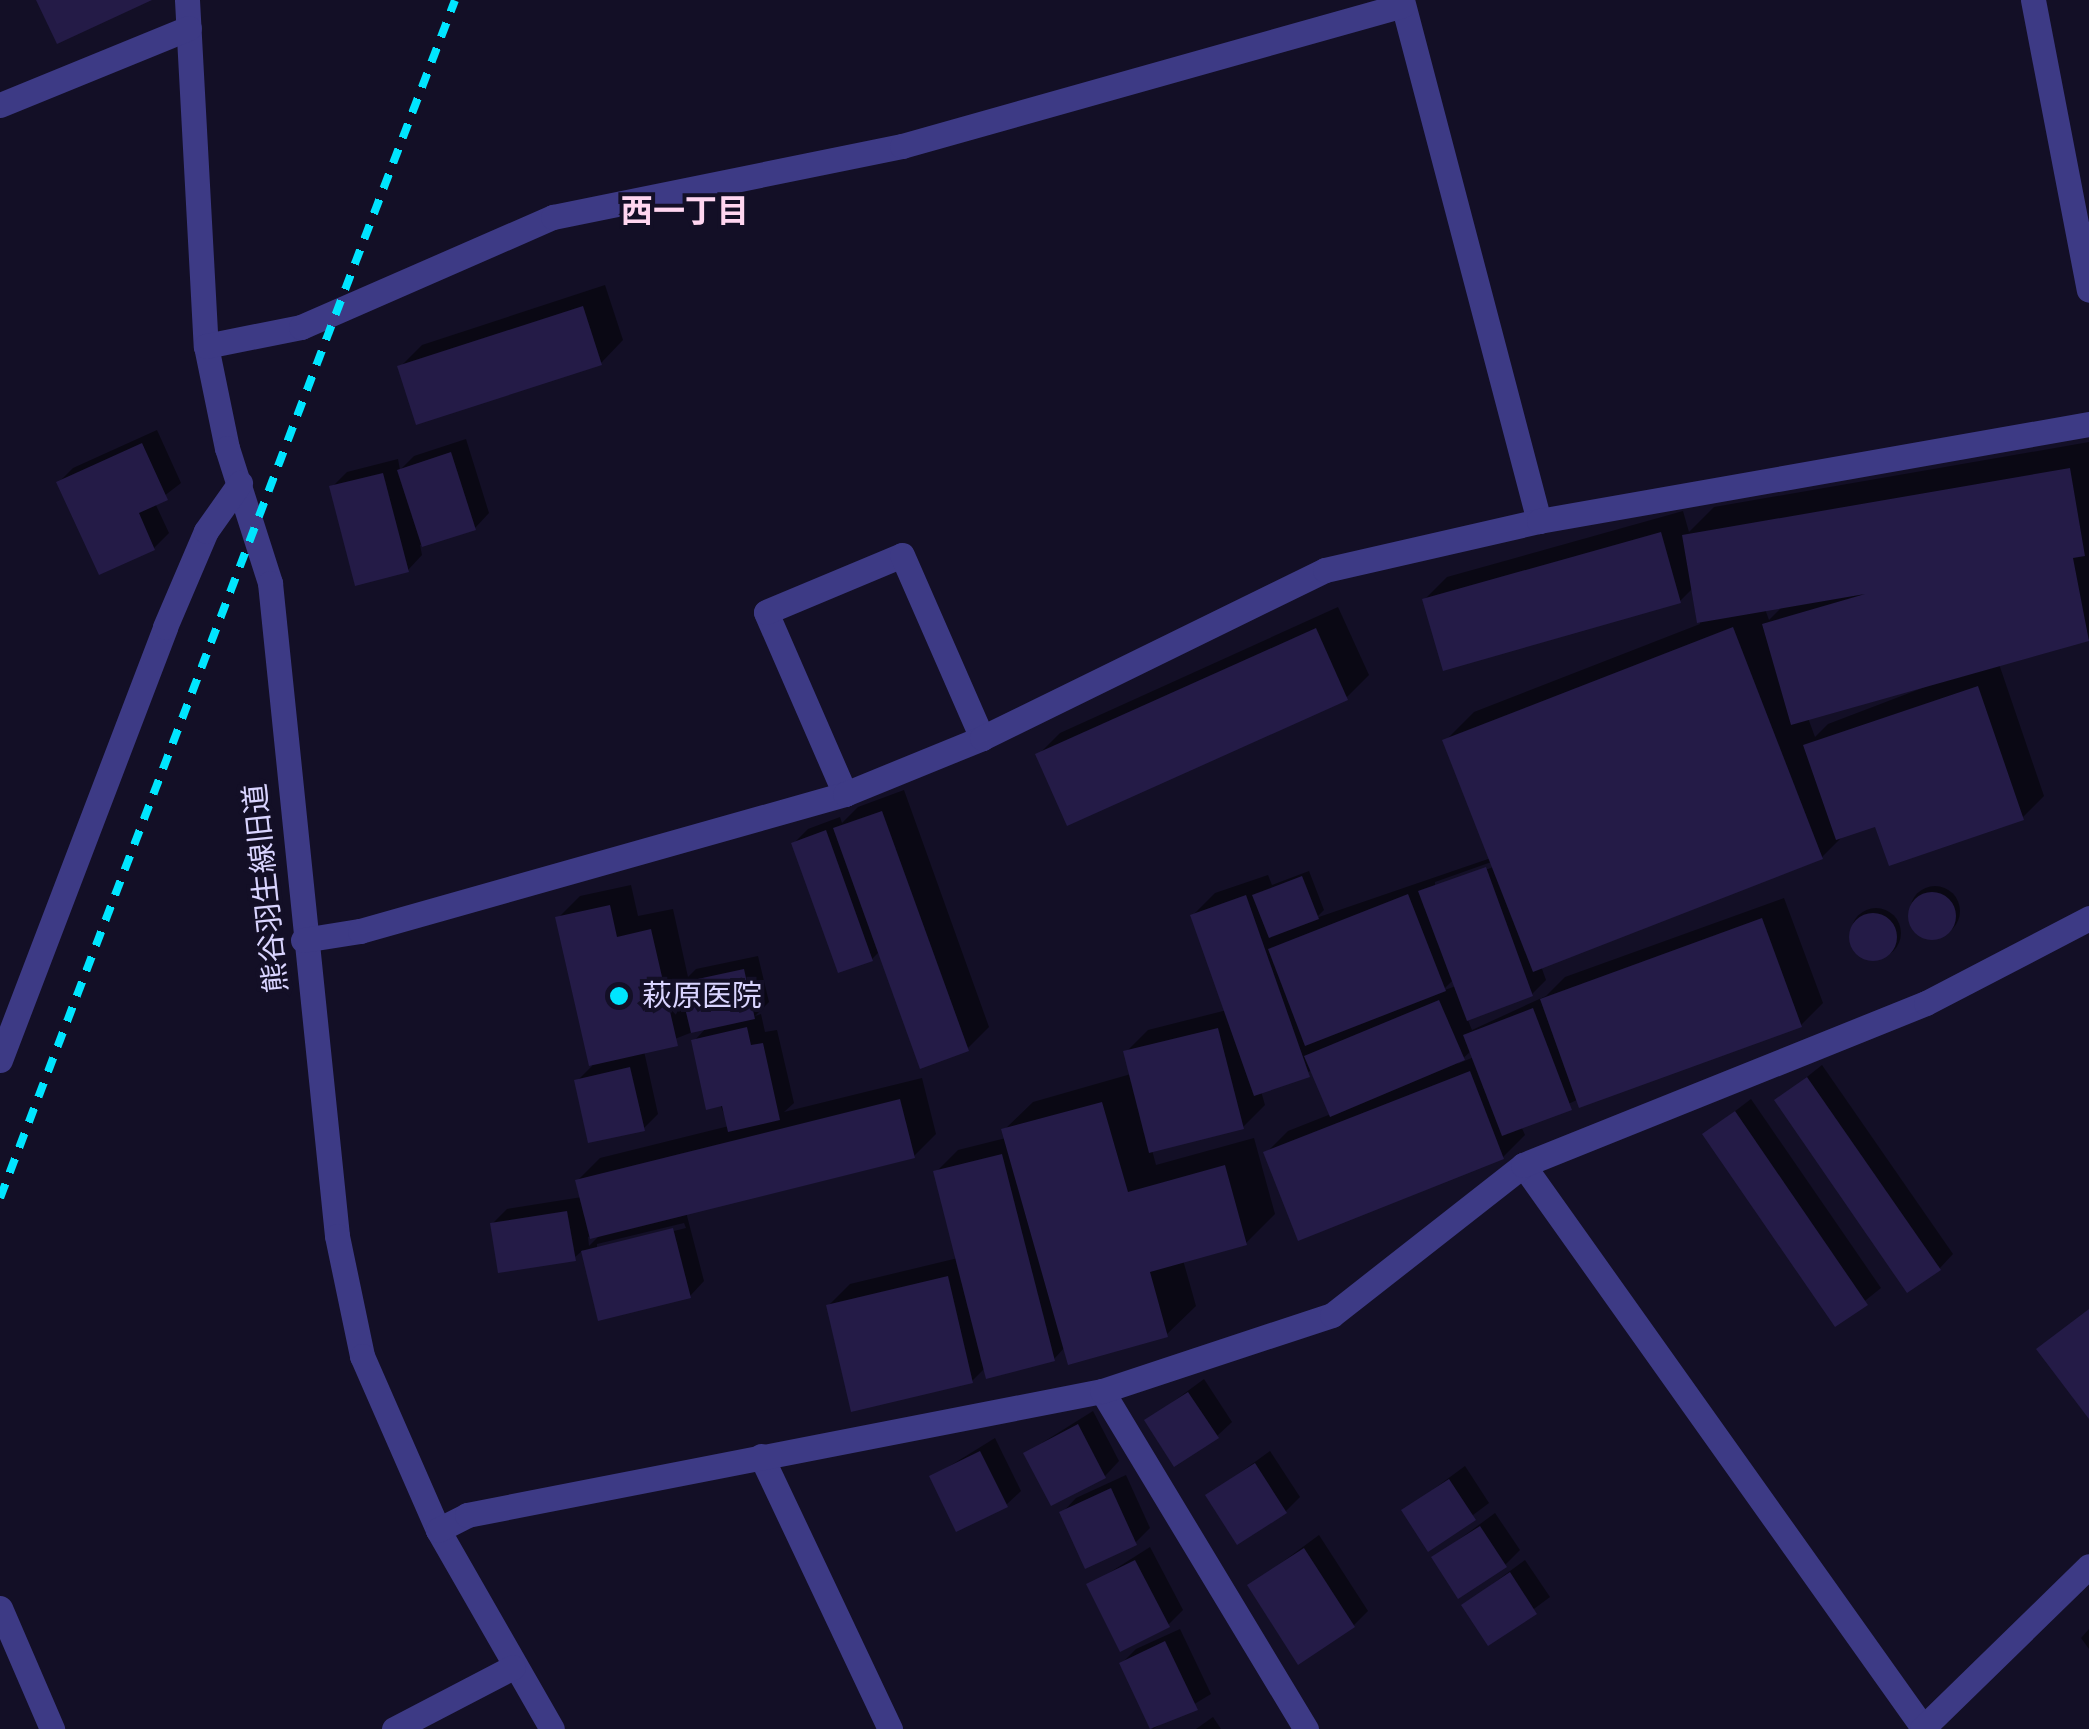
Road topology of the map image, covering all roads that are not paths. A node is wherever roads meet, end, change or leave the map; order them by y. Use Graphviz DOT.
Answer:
graph roads {
  1 [pos="188,0"];
  2 [pos="2033,0"];
  3 [pos="1403,2"];
  4 [pos="189,28"];
  5 [pos="0,106"];
  6 [pos="2089,290"];
  7 [pos="206,346"];
  8 [pos="2089,424"];
  9 [pos="240,483"];
  10 [pos="1539,520"];
  11 [pos="982,738"];
  12 [pos="846,794"];
  13 [pos="2089,918"];
  14 [pos="304,940"];
  15 [pos="0,1060"];
  16 [pos="1522,1165"];
  17 [pos="1102,1390"];
  18 [pos="761,1456"];
  19 [pos="438,1530"];
  20 [pos="2089,1566"];
  21 [pos="0,1608"];
  22 [pos="513,1668"];
  23 [pos="52,1729"];
  24 [pos="394,1729"];
  25 [pos="552,1729"];
  26 [pos="890,1729"];
  27 [pos="1306,1729"];
  28 [pos="1923,1729"];
  1 -- 4 [label="street, 熊谷羽生線旧道"];
  2 -- 6 [label="street"];
  3 -- 7 [label="street"];
  3 -- 10 [label="street"];
  4 -- 5 [label="street"];
  4 -- 7 [label="street, 熊谷羽生線旧道"];
  7 -- 9 [label="street, 熊谷羽生線旧道"];
  8 -- 10 [label="street"];
  9 -- 14 [label="street, 熊谷羽生線旧道"];
  9 -- 15 [label="street"];
  10 -- 11 [label="street"];
  11 -- 12 [label="street"];
  11 -- 12 [label="street"];
  12 -- 14 [label="street"];
  13 -- 16 [label="street"];
  14 -- 19 [label="street, 熊谷羽生線旧道"];
  16 -- 17 [label="street"];
  16 -- 28 [label="street"];
  17 -- 18 [label="street"];
  17 -- 27 [label="street"];
  18 -- 19 [label="street"];
  18 -- 26 [label="street"];
  19 -- 22 [label="street, 熊谷羽生線旧道"];
  20 -- 28 [label="street"];
  21 -- 23 [label="street"];
  22 -- 24 [label="street"];
  22 -- 25 [label="street, 熊谷羽生線旧道"];
}
